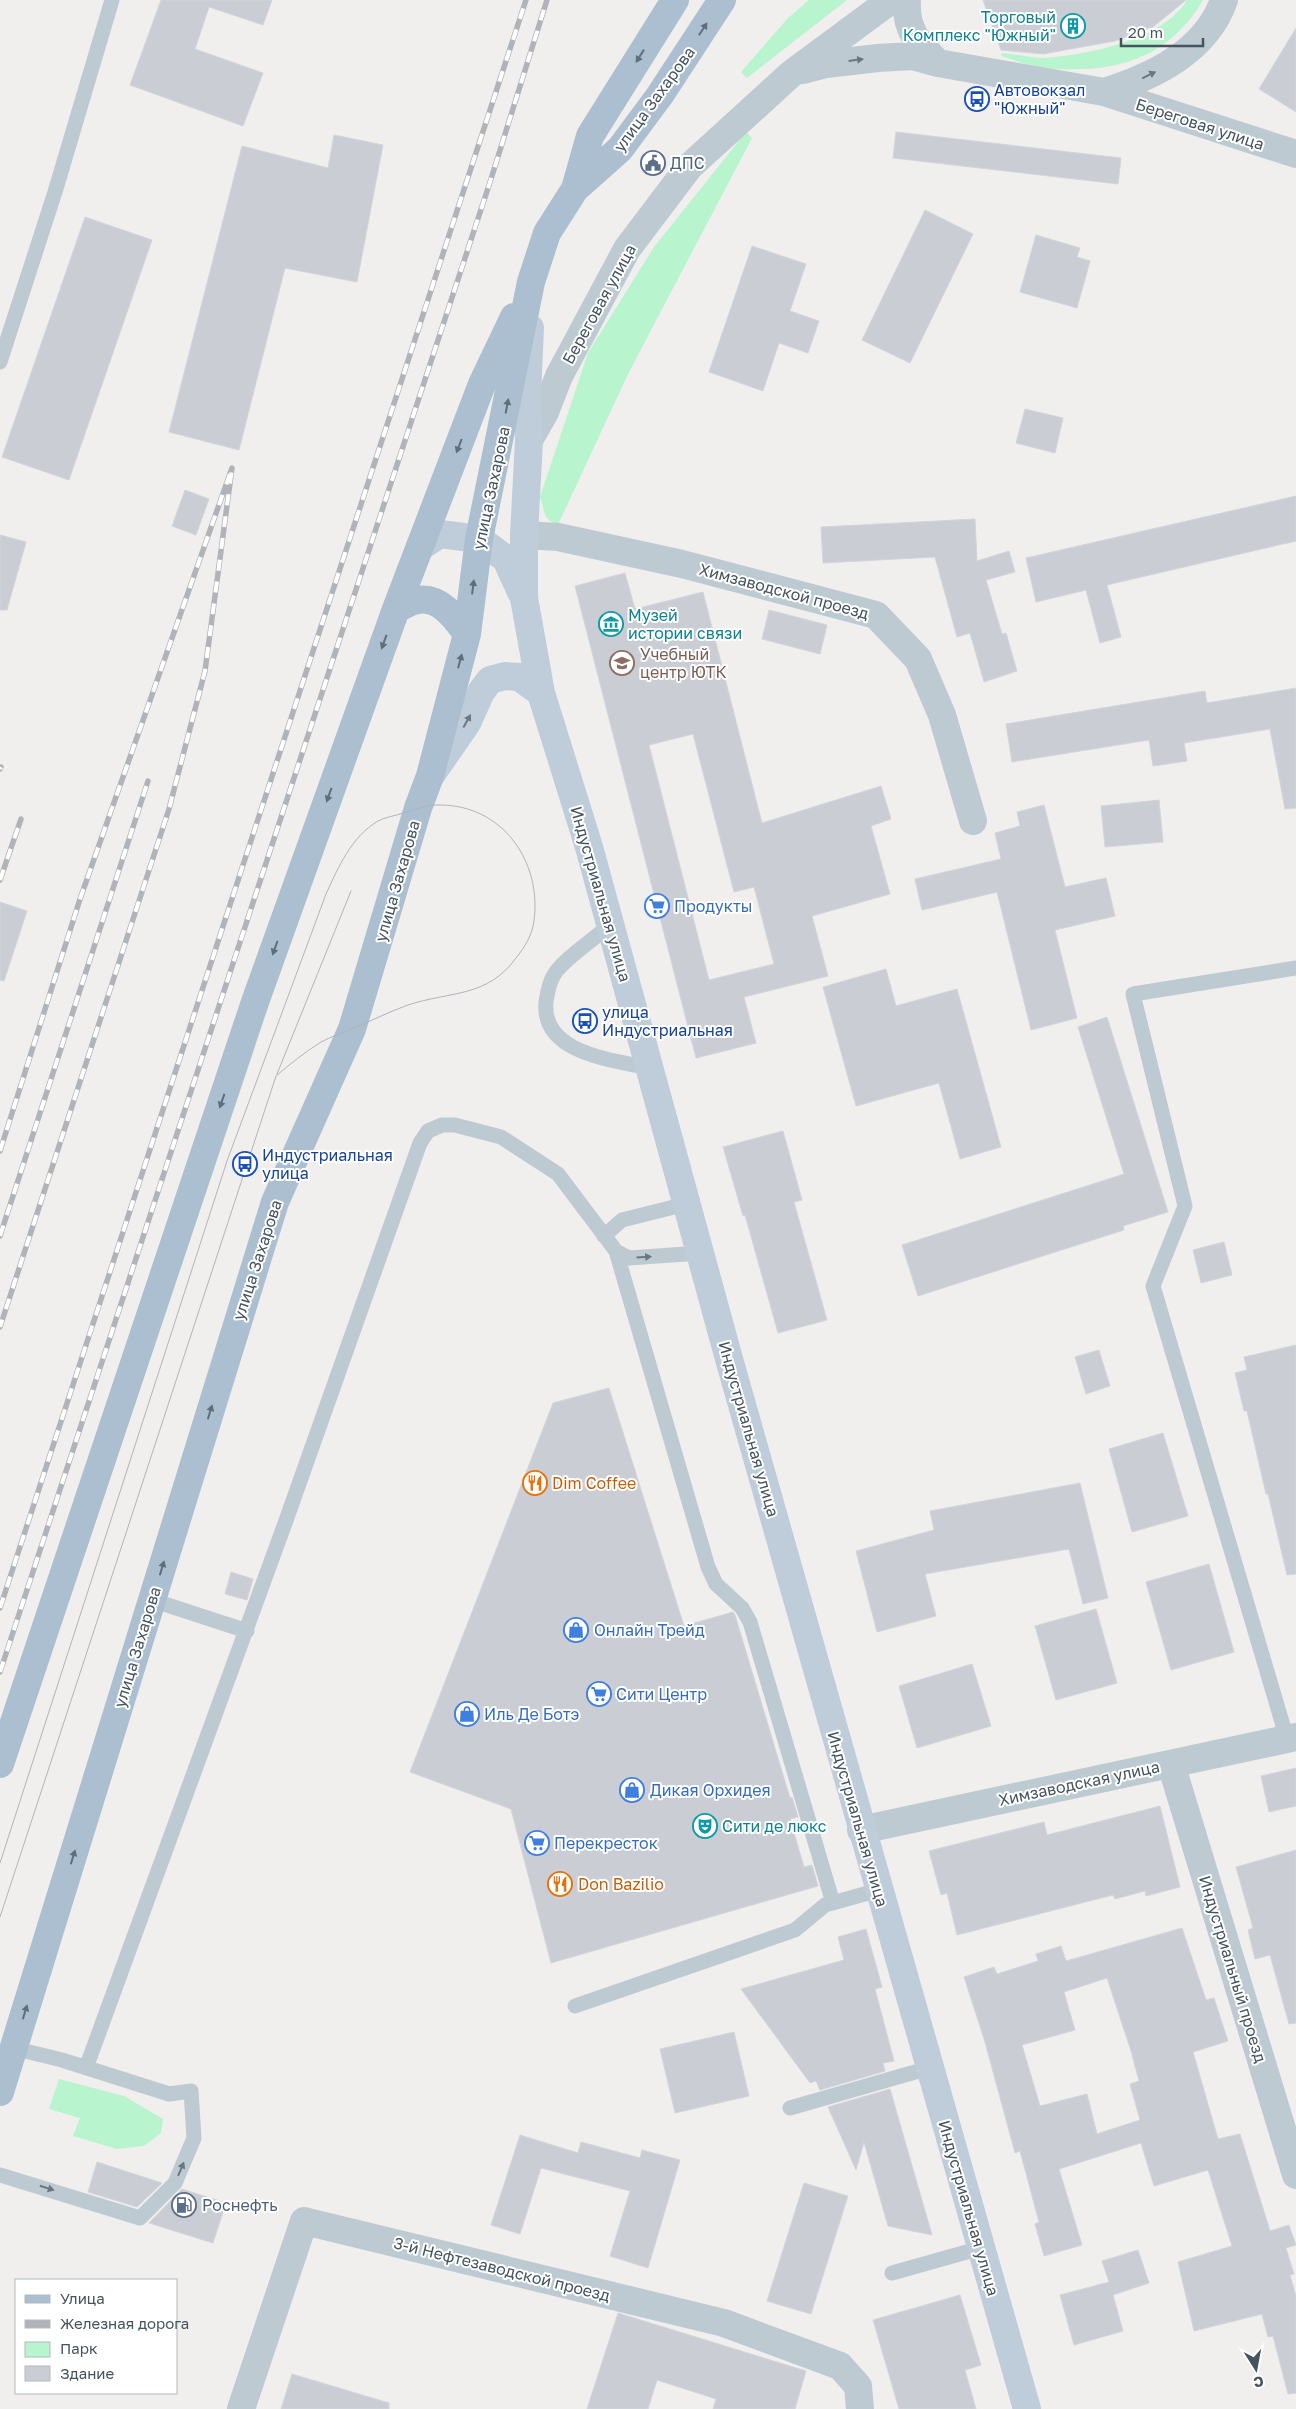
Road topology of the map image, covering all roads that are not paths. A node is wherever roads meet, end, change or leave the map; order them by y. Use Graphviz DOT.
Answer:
graph roads {
  1 [pos="112,0"];
  2 [pos="675,0"];
  3 [pos="722,0"];
  4 [pos="891,0"];
  5 [pos="907,0"];
  6 [pos="1224,0"];
  7 [pos="938,63"];
  8 [pos="792,74"];
  9 [pos="1104,92"];
  10 [pos="1296,154"];
  11 [pos="575,189"];
  12 [pos="531,282"];
  13 [pos="0,362"];
  14 [pos="529,440"];
  15 [pos="524,534"];
  16 [pos="479,539"];
  17 [pos="420,547"];
  18 [pos="524,598"];
  19 [pos="396,609"];
  20 [pos="467,634"];
  21 [pos="541,693"];
  22 [pos="430,776"];
  23 [pos="973,821"];
  24 [pos="610,925"];
  25 [pos="1296,968"];
  26 [pos="649,1068"];
  27 [pos="686,1204"];
  28 [pos="604,1236"];
  29 [pos="616,1251"];
  30 [pos="700,1253"];
  31 [pos="152,1600"];
  32 [pos="247,1631"];
  33 [pos="1292,1738"];
  34 [pos="0,1764"];
  35 [pos="1171,1764"];
  36 [pos="861,1830"];
  37 [pos="879,1890"];
  38 [pos="833,1903"];
  39 [pos="575,2006"];
  40 [pos="14,2048"];
  41 [pos="86,2068"];
  42 [pos="929,2068"];
  43 [pos="0,2092"];
  44 [pos="790,2108"];
  45 [pos="0,2175"];
  46 [pos="1296,2175"];
  47 [pos="981,2248"];
  48 [pos="892,2273"];
  49 [pos="240,2409"];
  50 [pos="860,2409"];
  51 [pos="1027,2409"];
  1 -- 13 [label="lane"];
  2 -- 11 [label="main road, улица Захарова, one-way"];
  11 -- 3 [label="main road, улица Захарова, one-way"];
  4 -- 8 [label="street, Береговая улица"];
  5 -- 7 [label="street"];
  9 -- 6 [label="street, Береговая улица, one-way"];
  8 -- 7 [label="street, Береговая улица, one-way"];
  7 -- 9 [label="street, Береговая улица"];
  8 -- 14 [label="street, Береговая улица"];
  9 -- 10 [label="street, Береговая улица"];
  11 -- 12 [label="main road, улица Захарова"];
  12 -- 14 [label="main road, Индустриальная улица"];
  16 -- 12 [label="main road, улица Захарова, one-way"];
  12 -- 17 [label="main road, улица Захарова, one-way"];
  14 -- 15 [label="main road, Индустриальная улица"];
  15 -- 18 [label="main road, Индустриальная улица"];
  15 -- 23 [label="street, Химзаводской проезд"];
  16 -- 17 [label="main road"];
  16 -- 18 [label="main road"];
  20 -- 16 [label="main road, улица Захарова, one-way"];
  17 -- 19 [label="main road, улица Захарова"];
  18 -- 21 [label="main road, Индустриальная улица"];
  19 -- 20 [label="main road"];
  19 -- 34 [label="main road, улица Захарова, one-way"];
  22 -- 20 [label="main road, улица Захарова, one-way"];
  22 -- 21 [label="main road, one-way"];
  21 -- 24 [label="main road, Индустриальная улица"];
  31 -- 22 [label="main road, улица Захарова, one-way"];
  24 -- 26 [label="main road, Индустриальная улица"];
  24 -- 26 [label="lane"];
  25 -- 33 [label="lane"];
  26 -- 27 [label="main road, Индустриальная улица"];
  27 -- 28 [label="lane"];
  27 -- 30 [label="main road, Индустриальная улица"];
  28 -- 29 [label="lane"];
  28 -- 32 [label="lane"];
  29 -- 30 [label="lane, one-way"];
  29 -- 38 [label="lane"];
  30 -- 36 [label="main road, Индустриальная улица"];
  31 -- 32 [label="lane"];
  40 -- 31 [label="main road, улица Захарова, one-way"];
  32 -- 41 [label="lane"];
  33 -- 35 [label="street, Химзаводская улица"];
  35 -- 36 [label="street, Химзаводская улица"];
  35 -- 46 [label="street, Индустриальный проезд"];
  36 -- 37 [label="main road, Индустриальная улица"];
  37 -- 38 [label="lane"];
  37 -- 42 [label="main road, Индустриальная улица"];
  38 -- 39 [label="lane"];
  40 -- 41 [label="lane"];
  40 -- 43 [label="main road, улица Захарова"];
  45 -- 41 [label="lane, one-way"];
  42 -- 44 [label="lane"];
  42 -- 47 [label="main road, Индустриальная улица"];
  47 -- 48 [label="lane"];
  47 -- 51 [label="main road, Индустриальная улица"];
  49 -- 50 [label="street, 3-й Нефтезаводской проезд"];
}
